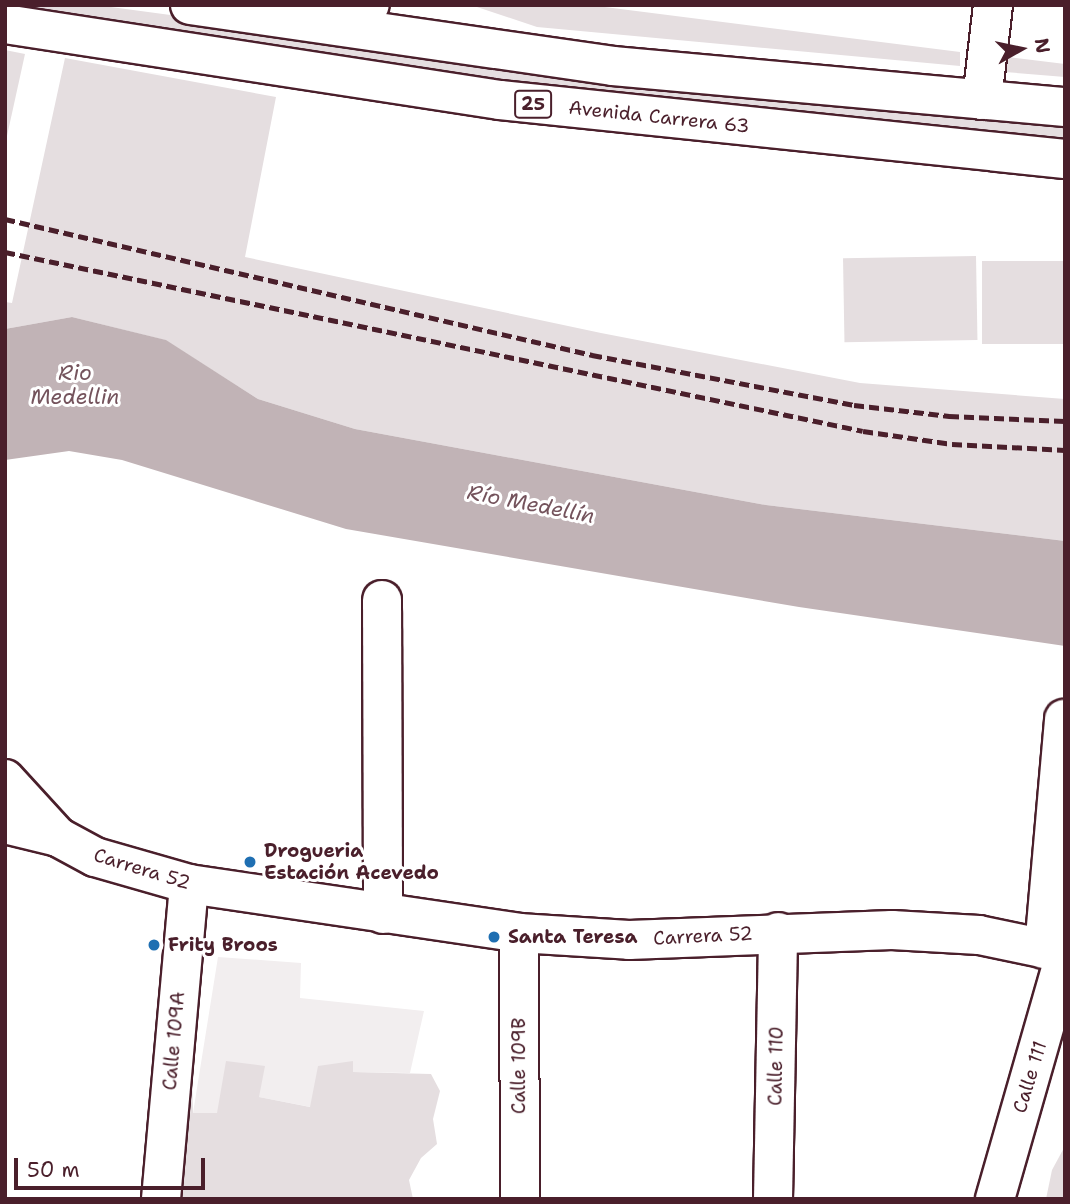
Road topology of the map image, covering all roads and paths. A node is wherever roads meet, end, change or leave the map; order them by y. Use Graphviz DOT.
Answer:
graph roads {
  1 [pos="190,5"];
  2 [pos="370,5"];
  3 [pos="993,5"];
  4 [pos="296,20"];
  5 [pos="5,24"];
  6 [pos="982,100"];
  7 [pos="1065,107"];
  8 [pos="1065,159"];
  9 [pos="382,600"];
  10 [pos="1063,719"];
  11 [pos="5,779"];
  12 [pos="7,833"];
  13 [pos="58,837"];
  14 [pos="189,884"];
  15 [pos="383,914"];
  16 [pos="778,932"];
  17 [pos="519,933"];
  18 [pos="1058,952"];
  19 [pos="161,1199"];
  20 [pos="520,1199"];
  21 [pos="773,1199"];
  22 [pos="995,1199"];
  1 -- 4 [label="main road"];
  2 -- 4 [label="main road"];
  3 -- 6 [label="main road"];
  4 -- 6 [label="main road"];
  5 -- 8 [label="main road, Avenida Carrera 63 / 25"];
  6 -- 7 [label="main road"];
  9 -- 15 [label="main road"];
  10 -- 18 [label="main road, Calle 111"];
  11 -- 13 [label="main road, Carrera 52"];
  12 -- 13 [label="main road, Carrera 52"];
  13 -- 14 [label="main road, Carrera 52"];
  14 -- 15 [label="main road, Carrera 52"];
  14 -- 19 [label="main road, Calle 109A"];
  15 -- 17 [label="main road, Carrera 52"];
  16 -- 17 [label="main road, Carrera 52"];
  16 -- 18 [label="main road, Carrera 52"];
  16 -- 21 [label="main road, Calle 110"];
  17 -- 20 [label="main road, Calle 109B"];
  18 -- 22 [label="main road, Calle 111"];
}
